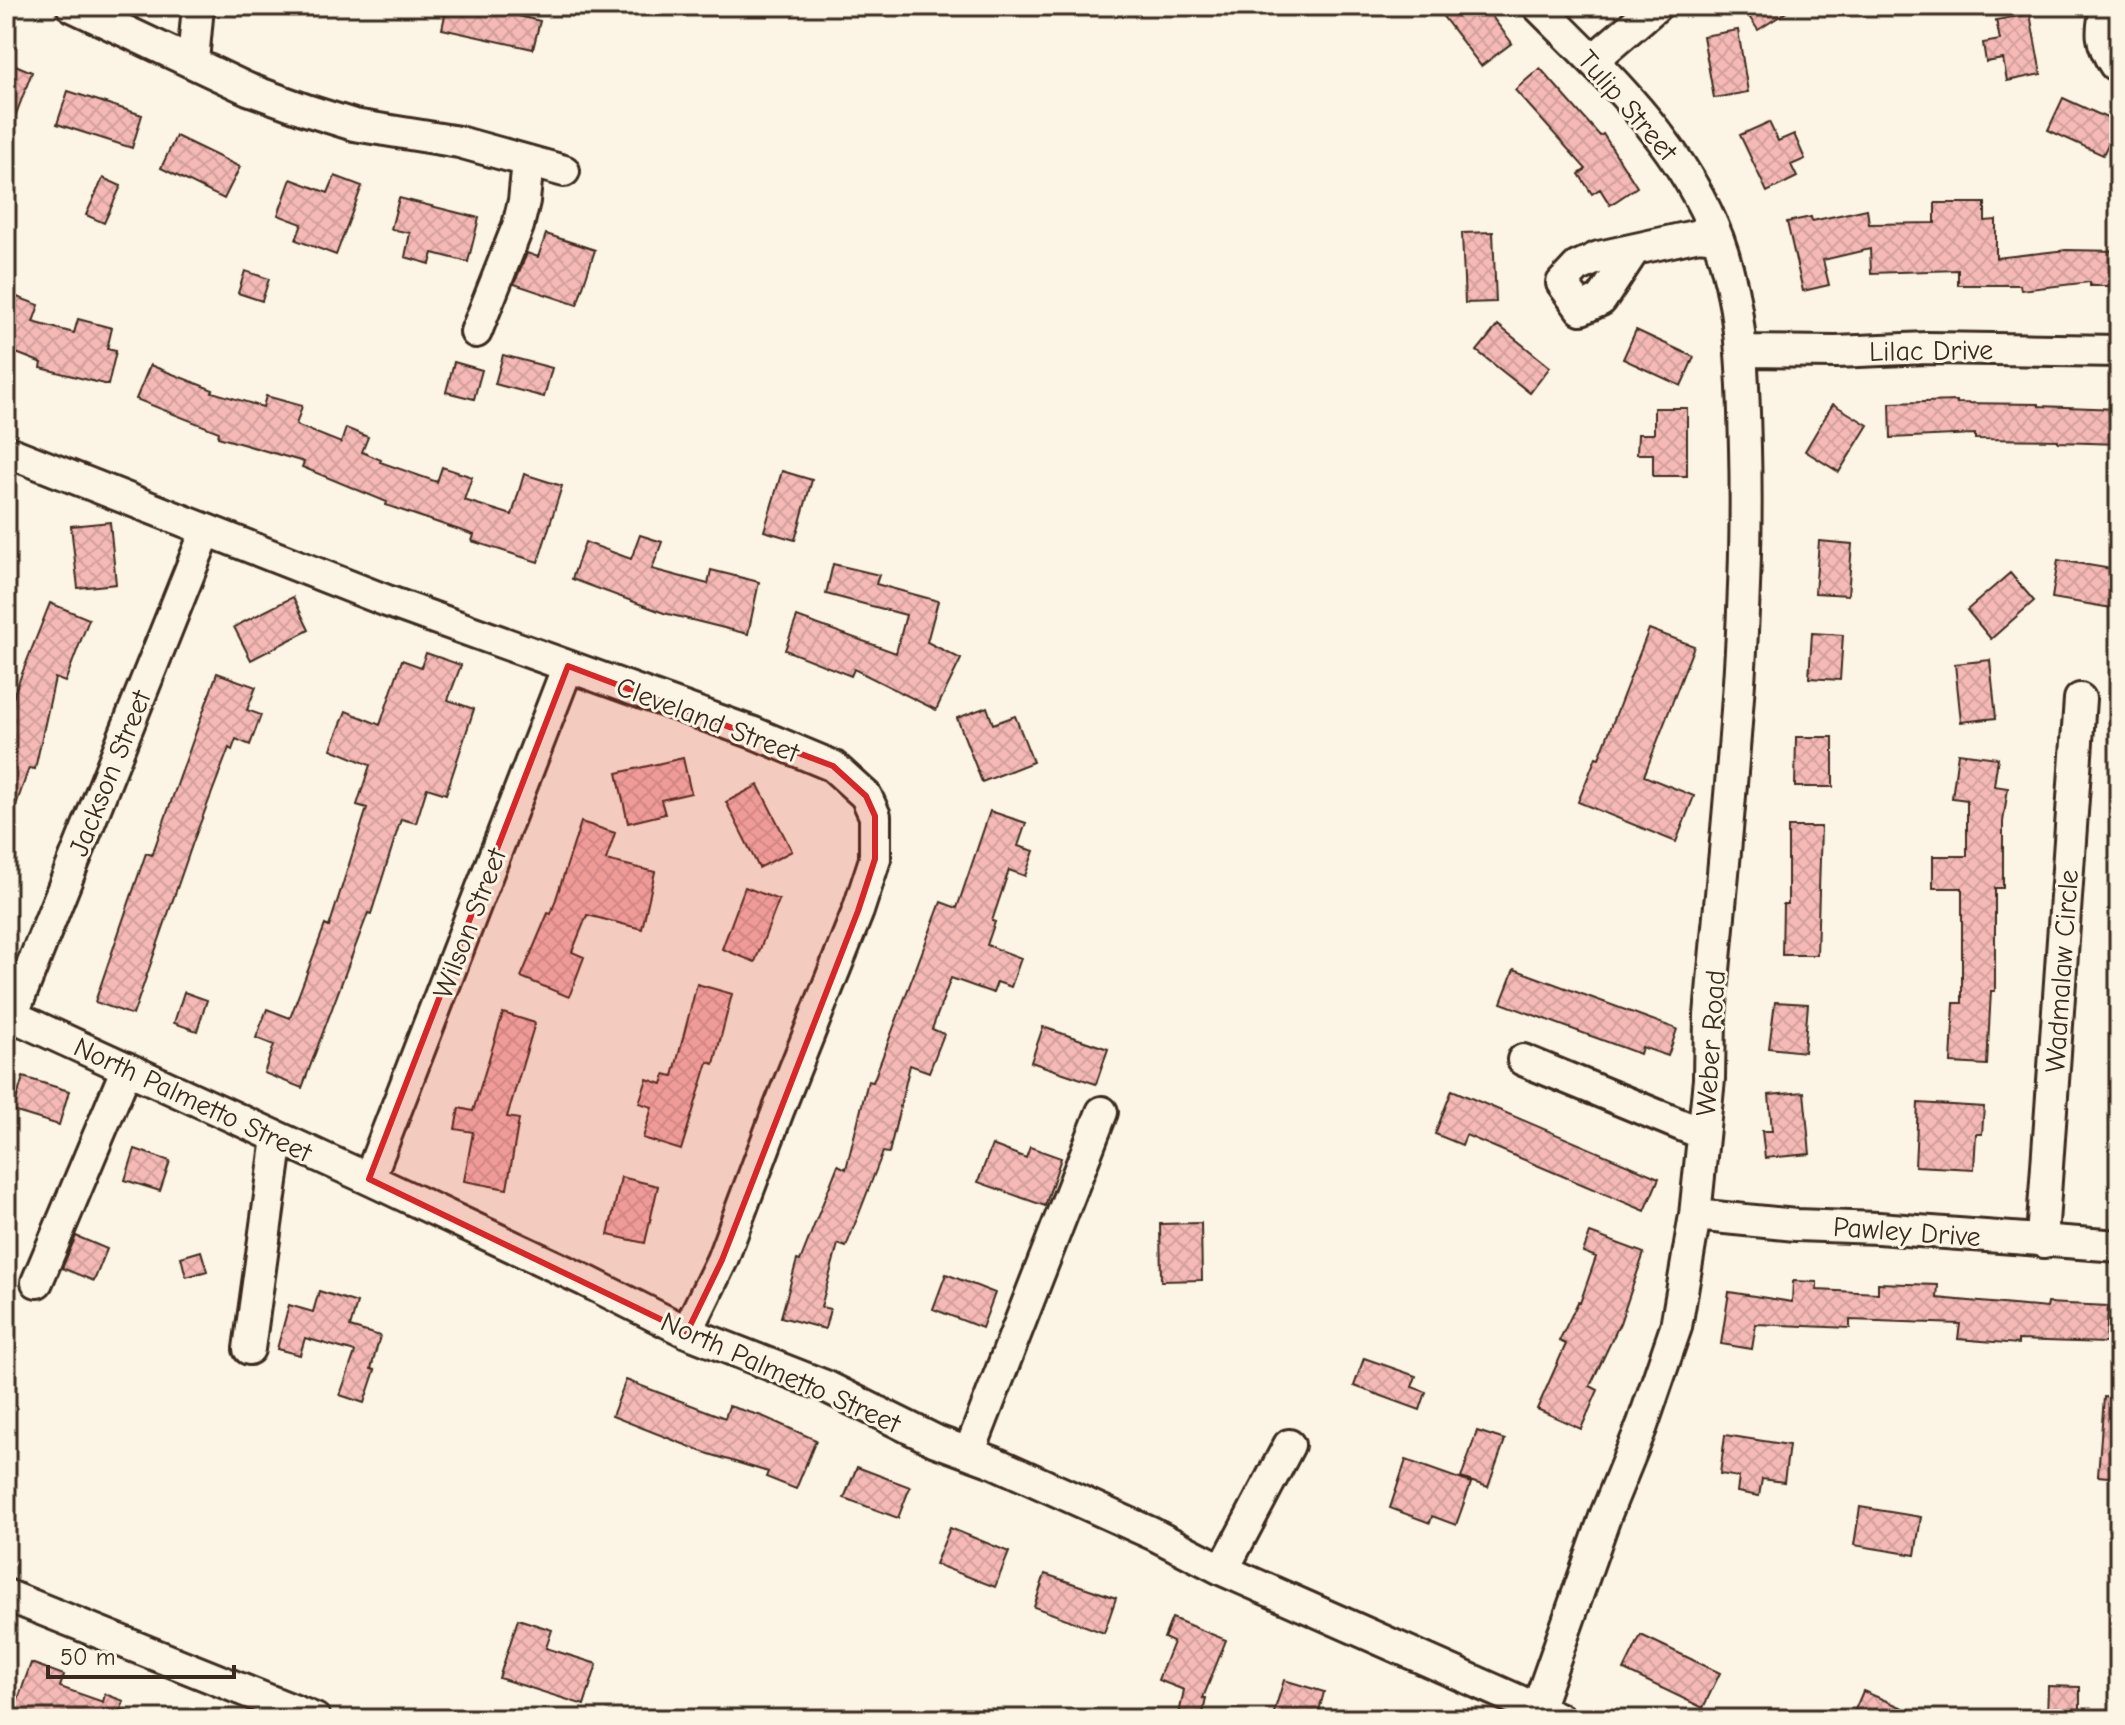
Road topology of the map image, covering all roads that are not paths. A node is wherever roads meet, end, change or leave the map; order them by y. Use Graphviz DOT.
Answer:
graph roads {
  1 [pos="72,6"];
  2 [pos="198,6"];
  3 [pos="1538,6"];
  4 [pos="1656,6"];
  5 [pos="2107,6"];
  6 [pos="1593,60"];
  7 [pos="193,61"];
  8 [pos="2119,64"];
  9 [pos="528,161"];
  10 [pos="564,171"];
  11 [pos="1717,237"];
  12 [pos="1634,250"];
  13 [pos="476,332"];
  14 [pos="1743,351"];
  15 [pos="2119,351"];
  16 [pos="6,451"];
  17 [pos="206,531"];
  18 [pos="568,666"];
  19 [pos="2080,699"];
  20 [pos="9,1014"];
  21 [pos="1523,1060"];
  22 [pos="127,1068"];
  23 [pos="1102,1112"];
  24 [pos="1703,1134"];
  25 [pos="278,1138"];
  26 [pos="369,1179"];
  27 [pos="1695,1215"];
  28 [pos="2044,1242"];
  29 [pos="2119,1246"];
  30 [pos="37,1282"];
  31 [pos="687,1332"];
  32 [pos="249,1349"];
  33 [pos="1289,1445"];
  34 [pos="969,1453"];
  35 [pos="1223,1570"];
  36 [pos="6,1595"];
  37 [pos="1548,1714"];
  38 [pos="315,1719"];
  1 -- 7 [label="street"];
  2 -- 7 [label="street"];
  3 -- 6 [label="street, Tulip Street"];
  4 -- 6 [label="street"];
  5 -- 8 [label="street"];
  6 -- 11 [label="street, Tulip Street"];
  7 -- 9 [label="street"];
  9 -- 10 [label="street"];
  9 -- 13 [label="street"];
  11 -- 12 [label="street"];
  11 -- 14 [label="street, Tulip Street"];
  14 -- 15 [label="street, Lilac Drive"];
  14 -- 24 [label="street, Weber Road"];
  16 -- 17 [label="street, Cleveland Street"];
  17 -- 18 [label="street, Cleveland Street"];
  17 -- 20 [label="street, Jackson Street"];
  18 -- 26 [label="street, Wilson Street"];
  18 -- 31 [label="street, Cleveland Street"];
  19 -- 28 [label="street, Wadmalaw Circle"];
  20 -- 22 [label="street, North Palmetto Street"];
  21 -- 24 [label="street"];
  22 -- 25 [label="street, North Palmetto Street"];
  22 -- 30 [label="street"];
  23 -- 34 [label="street"];
  24 -- 27 [label="street, Weber Road"];
  25 -- 26 [label="street, North Palmetto Street"];
  25 -- 32 [label="street"];
  26 -- 31 [label="street, North Palmetto Street"];
  27 -- 28 [label="street, Pawley Drive"];
  27 -- 37 [label="street, Weber Road"];
  28 -- 29 [label="street, Pawley Drive"];
  31 -- 34 [label="street, North Palmetto Street"];
  33 -- 35 [label="street"];
  34 -- 35 [label="street, North Palmetto Street"];
  35 -- 37 [label="street, North Palmetto Street"];
  36 -- 38 [label="street"];
}
